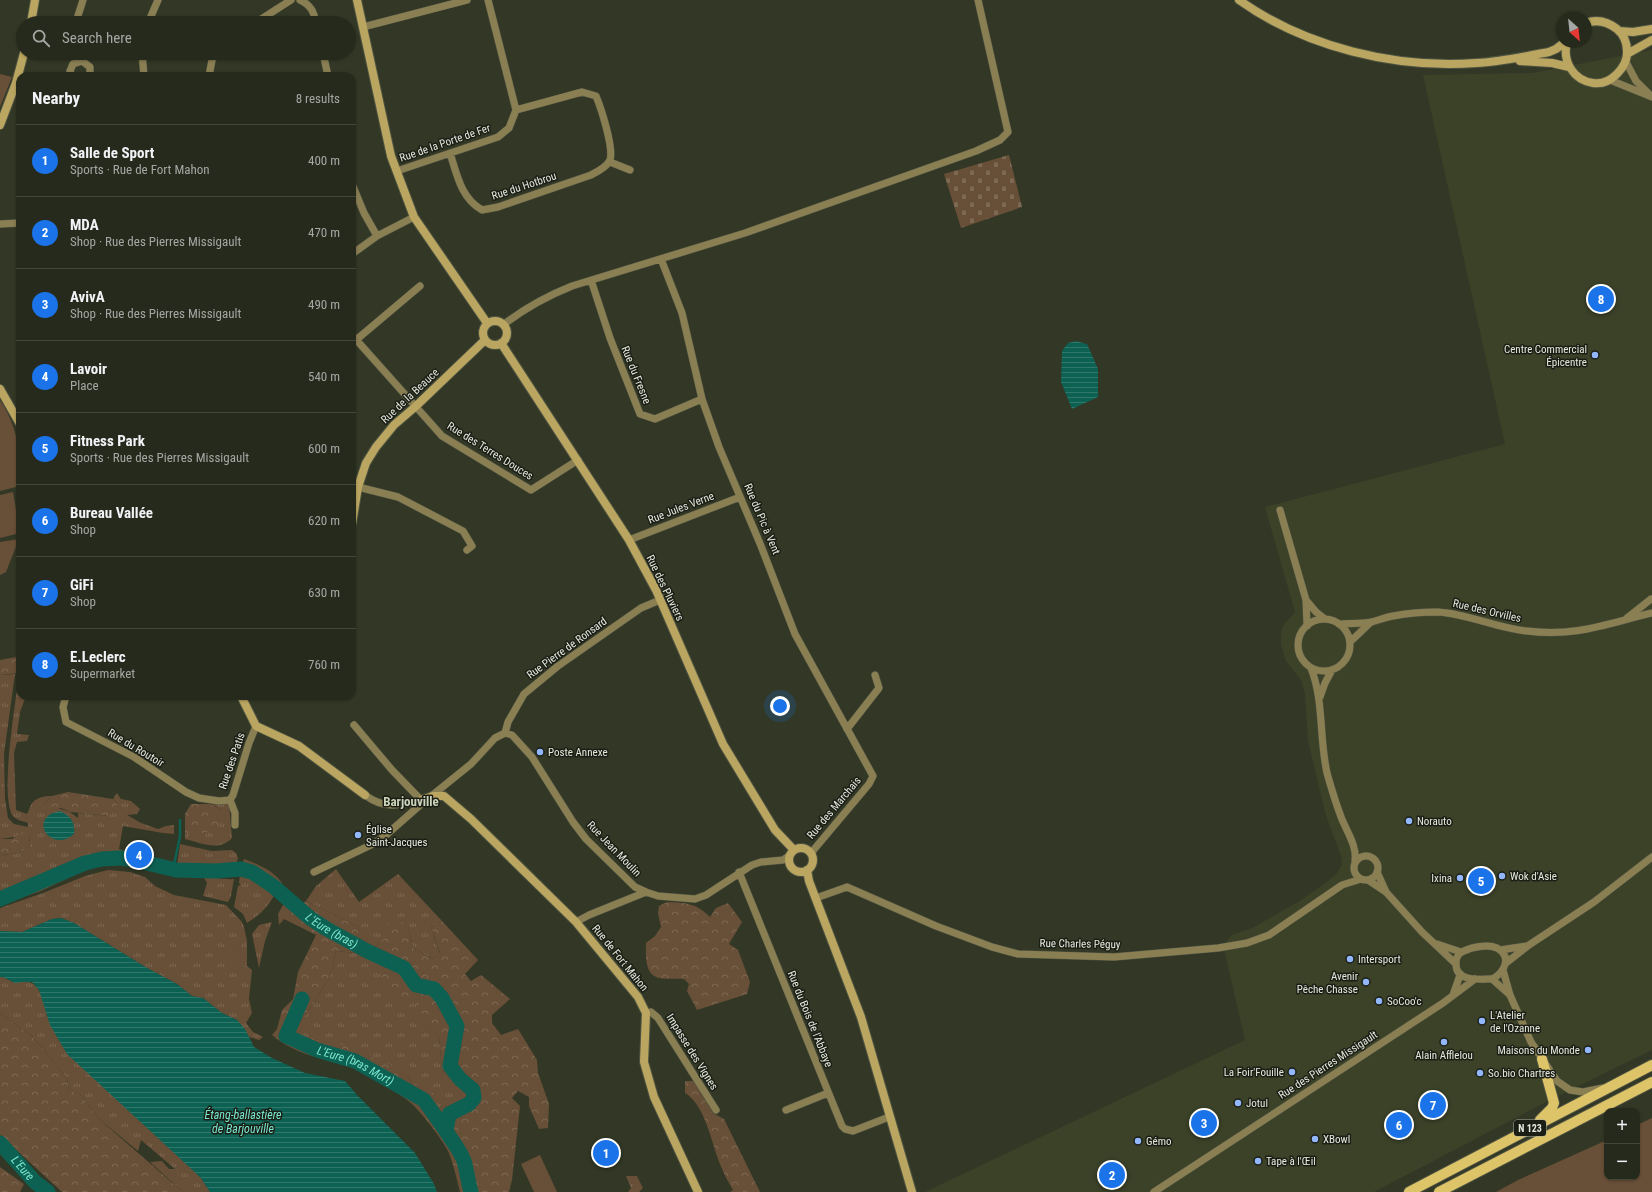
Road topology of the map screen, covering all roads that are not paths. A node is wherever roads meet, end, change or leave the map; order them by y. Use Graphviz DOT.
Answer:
graph roads {
  1 [pos="35,0"];
  2 [pos="83,0"];
  3 [pos="158,0"];
  4 [pos="291,0"];
  5 [pos="358,0"];
  6 [pos="467,0"];
  7 [pos="488,0"];
  8 [pos="978,0"];
  9 [pos="1239,0"];
  10 [pos="304,1"];
  11 [pos="32,16"];
  12 [pos="78,16"];
  13 [pos="151,16"];
  14 [pos="266,16"];
  15 [pos="314,16"];
  16 [pos="1592,21"];
  17 [pos="363,27"];
  18 [pos="1652,29"];
  19 [pos="1619,31"];
  20 [pos="1652,40"];
  21 [pos="1557,48"];
  22 [pos="1565,48"];
  23 [pos="1627,58"];
  24 [pos="22,60"];
  25 [pos="143,60"];
  26 [pos="212,60"];
  27 [pos="325,60"];
  28 [pos="1501,61"];
  29 [pos="77,62"];
  30 [pos="1569,67"];
  31 [pos="19,72"];
  32 [pos="72,72"];
  33 [pos="91,72"];
  34 [pos="144,72"];
  35 [pos="210,72"];
  36 [pos="327,72"];
  37 [pos="1610,80"];
  38 [pos="16,83"];
  39 [pos="1652,97"];
  40 [pos="516,110"];
  41 [pos="0,125"];
  42 [pos="450,153"];
  43 [pos="610,162"];
  44 [pos="630,170"];
  45 [pos="397,171"];
  46 [pos="356,194"];
  47 [pos="414,217"];
  48 [pos="16,223"];
  49 [pos="0,224"];
  50 [pos="377,236"];
  51 [pos="356,251"];
  52 [pos="661,258"];
  53 [pos="591,280"];
  54 [pos="420,286"];
  55 [pos="487,323"];
  56 [pos="504,325"];
  57 [pos="356,335"];
  58 [pos="356,339"];
  59 [pos="485,340"];
  60 [pos="500,343"];
  61 [pos="0,389"];
  62 [pos="702,399"];
  63 [pos="415,407"];
  64 [pos="16,417"];
  65 [pos="578,460"];
  66 [pos="358,487"];
  67 [pos="740,497"];
  68 [pos="356,499"];
  69 [pos="1280,510"];
  70 [pos="629,540"];
  71 [pos="467,550"];
  72 [pos="1651,598"];
  73 [pos="660,600"];
  74 [pos="1306,600"];
  75 [pos="1652,609"];
  76 [pos="1652,613"];
  77 [pos="1325,619"];
  78 [pos="1622,621"];
  79 [pos="1371,622"];
  80 [pos="1339,624"];
  81 [pos="1306,626"];
  82 [pos="1350,642"];
  83 [pos="1311,668"];
  84 [pos="1332,670"];
  85 [pos="875,675"];
  86 [pos="1320,699"];
  87 [pos="65,700"];
  88 [pos="243,700"];
  89 [pos="354,725"];
  90 [pos="256,726"];
  91 [pos="847,729"];
  92 [pos="505,732"];
  93 [pos="873,776"];
  94 [pos="365,795"];
  95 [pos="433,796"];
  96 [pos="230,800"];
  97 [pos="421,800"];
  98 [pos="235,825"];
  99 [pos="1354,847"];
  100 [pos="792,852"];
  101 [pos="811,853"];
  102 [pos="1368,857"];
  103 [pos="1652,857"];
  104 [pos="1354,866"];
  105 [pos="807,870"];
  106 [pos="314,872"];
  107 [pos="738,872"];
  108 [pos="1377,872"];
  109 [pos="1365,880"];
  110 [pos="1342,885"];
  111 [pos="646,892"];
  112 [pos="1386,892"];
  113 [pos="816,898"];
  114 [pos="576,922"];
  115 [pos="1435,944"];
  116 [pos="1529,945"];
  117 [pos="1500,950"];
  118 [pos="1461,952"];
  119 [pos="1506,963"];
  120 [pos="1456,964"];
  121 [pos="1503,970"];
  122 [pos="1460,975"];
  123 [pos="1492,979"];
  124 [pos="1475,980"];
  125 [pos="1453,995"];
  126 [pos="1510,996"];
  127 [pos="646,1013"];
  128 [pos="1542,1059"];
  129 [pos="1652,1065"];
  130 [pos="1652,1082"];
  131 [pos="1613,1086"];
  132 [pos="828,1093"];
  133 [pos="716,1110"];
  134 [pos="786,1110"];
  135 [pos="889,1117"];
  136 [pos="1530,1128"];
  137 [pos="698,1192"];
  138 [pos="912,1192"];
  139 [pos="1154,1192"];
  140 [pos="1409,1192"];
  141 [pos="1439,1192"];
  1 -- 11 [label="street"];
  2 -- 12 [label="street"];
  3 -- 13 [label="street"];
  4 -- 14 [label="street"];
  5 -- 17 [label="street"];
  6 -- 17 [label="street"];
  7 -- 40 [label="street"];
  8 -- 52 [label="street"];
  9 -- 28 [label="street"];
  10 -- 15 [label="street"];
  16 -- 19 [label="street"];
  17 -- 45 [label="street"];
  18 -- 19 [label="street"];
  19 -- 23 [label="street"];
  20 -- 23 [label="street"];
  21 -- 28 [label="street"];
  22 -- 30 [label="street"];
  23 -- 37 [label="street"];
  23 -- 39 [label="street"];
  24 -- 31 [label="street"];
  25 -- 34 [label="street"];
  26 -- 35 [label="street"];
  27 -- 36 [label="street"];
  28 -- 30 [label="street"];
  29 -- 32 [label="street"];
  29 -- 33 [label="street"];
  30 -- 37 [label="street"];
  37 -- 39 [label="street"];
  38 -- 41 [label="street"];
  40 -- 42 [label="street, Rue de la Porte de Fer"];
  40 -- 43 [label="street"];
  42 -- 43 [label="street, Rue du Hotbrou"];
  42 -- 45 [label="street, Rue de la Porte de Fer"];
  43 -- 44 [label="street"];
  45 -- 47 [label="street"];
  46 -- 50 [label="street"];
  47 -- 50 [label="street"];
  47 -- 55 [label="street"];
  48 -- 49 [label="street"];
  50 -- 51 [label="street"];
  52 -- 53 [label="street"];
  52 -- 62 [label="street, Rue du Pic à Vent"];
  53 -- 56 [label="street"];
  53 -- 62 [label="street, Rue du Fresne"];
  54 -- 57 [label="street"];
  55 -- 56 [label="street"];
  55 -- 59 [label="street"];
  56 -- 60 [label="street"];
  58 -- 63 [label="street"];
  59 -- 60 [label="street"];
  59 -- 63 [label="street, Rue de la Beauce"];
  60 -- 65 [label="street, Rue des Pluviers"];
  61 -- 64 [label="street"];
  62 -- 67 [label="street, Rue du Pic à Vent"];
  63 -- 65 [label="street, Rue des Terres Douces"];
  63 -- 66 [label="street, Rue de la Beauce"];
  65 -- 70 [label="street, Rue des Pluviers"];
  66 -- 68 [label="street, Rue de la Beauce"];
  66 -- 71 [label="street"];
  67 -- 70 [label="street, Rue Jules Verne"];
  67 -- 91 [label="street, Rue du Pic à Vent"];
  69 -- 74 [label="street"];
  70 -- 73 [label="street, Rue des Pluviers"];
  72 -- 75 [label="street"];
  72 -- 78 [label="street, Rue des Orvilles"];
  73 -- 92 [label="street, Rue Pierre de Ronsard"];
  73 -- 100 [label="street, Rue des Pluviers"];
  74 -- 77 [label="street"];
  74 -- 81 [label="street"];
  76 -- 78 [label="street, Rue des Orvilles"];
  77 -- 80 [label="street"];
  77 -- 81 [label="street"];
  78 -- 79 [label="street, Rue des Orvilles"];
  79 -- 80 [label="street, Rue des Orvilles"];
  79 -- 82 [label="street, Rue des Orvilles"];
  80 -- 82 [label="street"];
  81 -- 83 [label="street"];
  82 -- 84 [label="street"];
  83 -- 84 [label="street"];
  83 -- 86 [label="street"];
  84 -- 86 [label="street"];
  85 -- 91 [label="street"];
  86 -- 99 [label="street"];
  87 -- 96 [label="street, Rue du Routoir"];
  88 -- 90 [label="street"];
  89 -- 97 [label="street"];
  90 -- 94 [label="street"];
  90 -- 96 [label="street, Rue des Patis"];
  91 -- 93 [label="street, Rue du Pic à Vent"];
  92 -- 95 [label="street, Rue Pierre de Ronsard"];
  92 -- 111 [label="street, Rue Jean Moulin"];
  93 -- 101 [label="street, Rue des Marchais"];
  94 -- 97 [label="street"];
  95 -- 97 [label="street"];
  95 -- 106 [label="street, Rue Pierre de Ronsard"];
  95 -- 114 [label="street, Rue de Fort Mahon"];
  96 -- 98 [label="street, Rue des Patis"];
  99 -- 102 [label="street"];
  99 -- 104 [label="street"];
  100 -- 101 [label="street"];
  100 -- 105 [label="street"];
  100 -- 107 [label="street, Rue Jean Moulin"];
  101 -- 105 [label="street"];
  102 -- 104 [label="street"];
  102 -- 108 [label="street"];
  103 -- 116 [label="street"];
  104 -- 109 [label="street"];
  104 -- 110 [label="street, Rue Charles Péguy"];
  105 -- 113 [label="street"];
  107 -- 111 [label="street, Rue Jean Moulin"];
  107 -- 132 [label="street, Rue du Bois de l'Abbaye"];
  108 -- 109 [label="street"];
  108 -- 112 [label="street"];
  109 -- 110 [label="street, Rue Charles Péguy"];
  109 -- 112 [label="street"];
  110 -- 113 [label="street, Rue Charles Péguy"];
  111 -- 114 [label="street"];
  112 -- 115 [label="street"];
  113 -- 135 [label="street"];
  114 -- 127 [label="street, Rue de Fort Mahon"];
  115 -- 118 [label="street"];
  115 -- 120 [label="street"];
  116 -- 117 [label="street"];
  116 -- 119 [label="street"];
  117 -- 118 [label="street"];
  117 -- 119 [label="street"];
  118 -- 120 [label="street"];
  119 -- 121 [label="street"];
  120 -- 122 [label="street"];
  121 -- 123 [label="street"];
  121 -- 126 [label="street"];
  122 -- 124 [label="street"];
  122 -- 125 [label="street"];
  123 -- 124 [label="street"];
  123 -- 126 [label="street"];
  124 -- 125 [label="street, Rue des Pierres Missigault"];
  125 -- 139 [label="street, Rue des Pierres Missigault"];
  126 -- 128 [label="street"];
  127 -- 133 [label="street, Impasse des Vignes"];
  127 -- 137 [label="street"];
  128 -- 131 [label="street"];
  128 -- 136 [label="main road"];
  129 -- 131 [label="main road, N 123"];
  130 -- 141 [label="main road, N 123"];
  131 -- 136 [label="main road, N 123"];
  132 -- 134 [label="street"];
  132 -- 135 [label="street, Rue du Bois de l'Abbaye"];
  135 -- 138 [label="street"];
  136 -- 140 [label="main road, N 123"];
}
